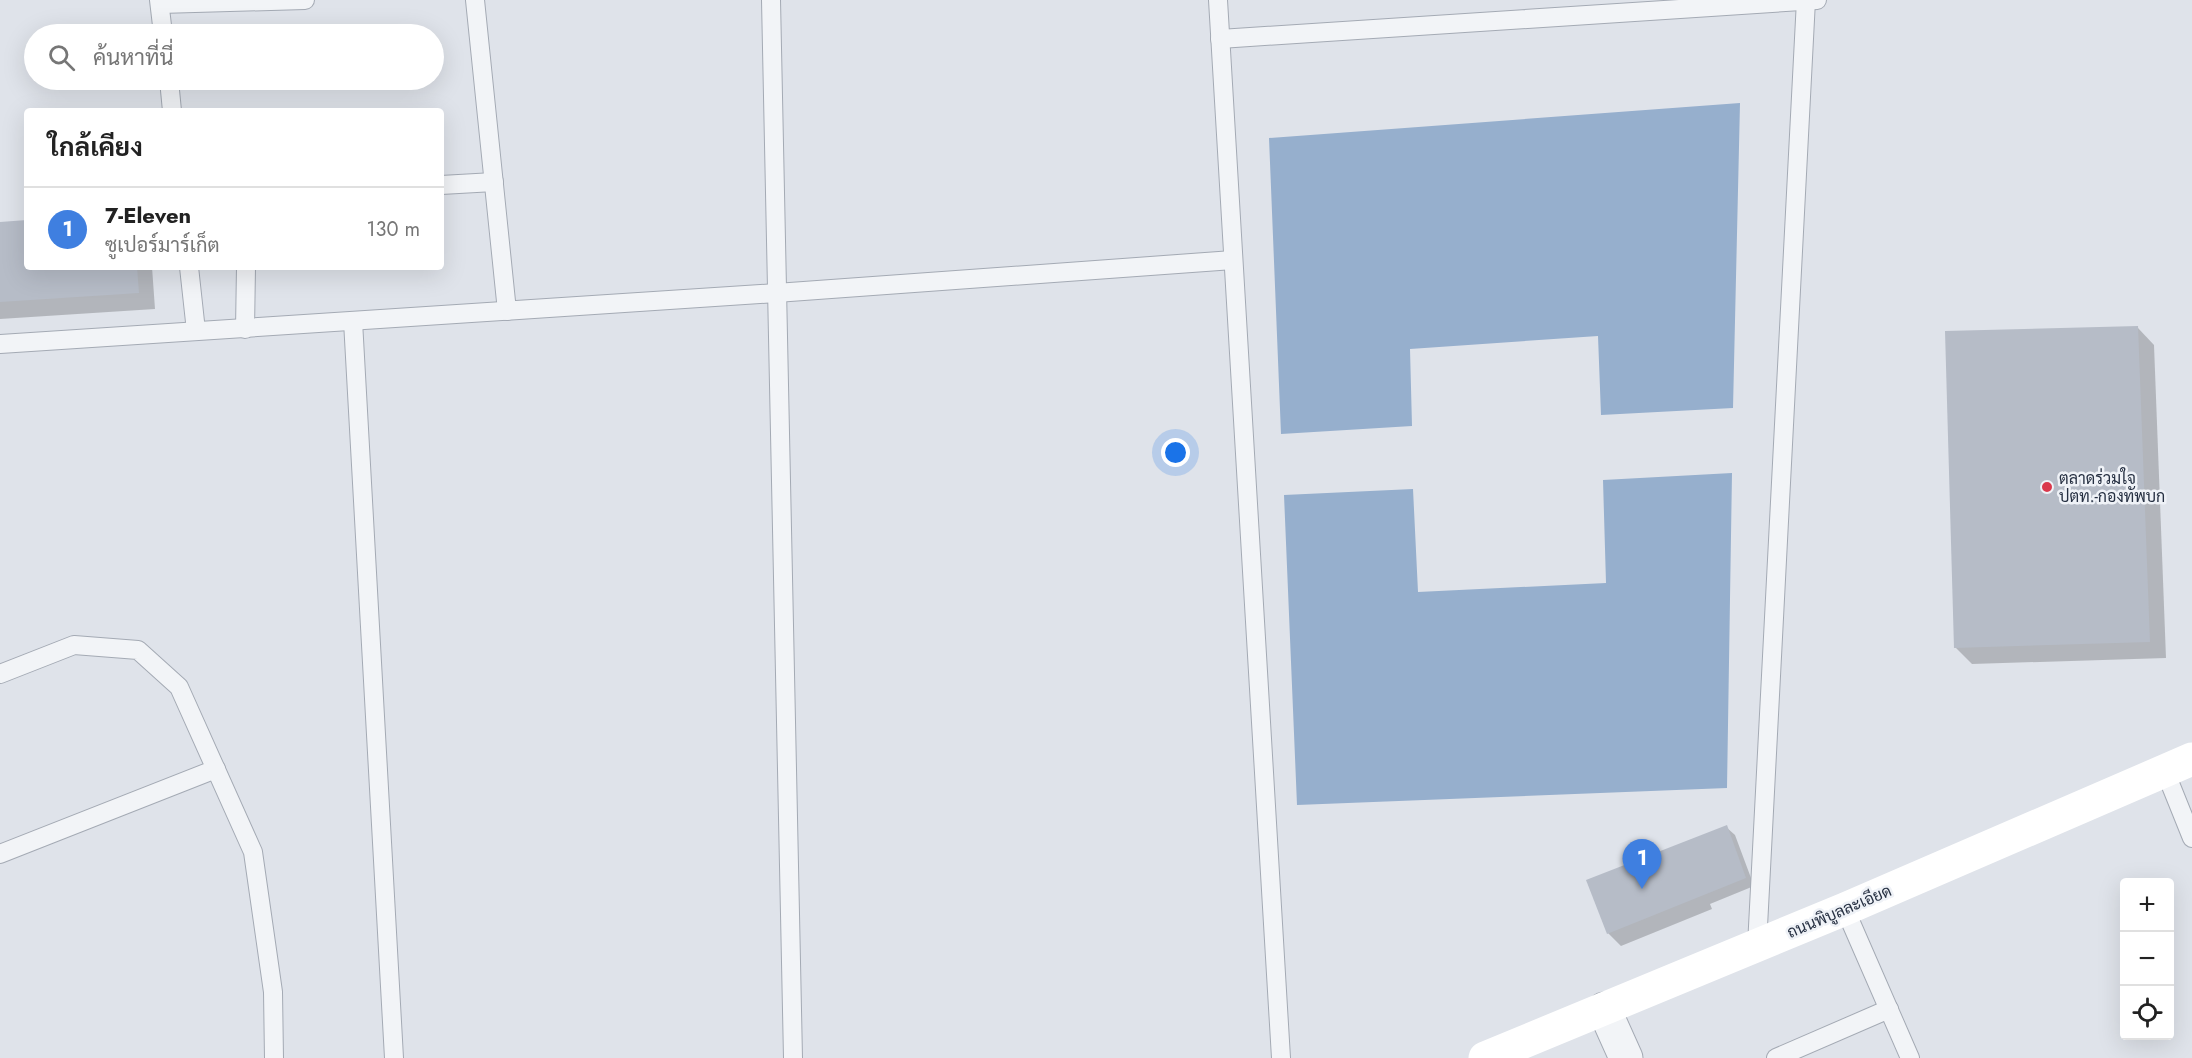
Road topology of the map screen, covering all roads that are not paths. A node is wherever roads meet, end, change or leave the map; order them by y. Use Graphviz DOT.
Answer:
graph roads {
  1 [pos="305,0"];
  2 [pos="475,0"];
  3 [pos="771,0"];
  4 [pos="1218,0"];
  5 [pos="1806,0"];
  6 [pos="1817,0"];
  7 [pos="159,2"];
  8 [pos="162,24"];
  9 [pos="1220,39"];
  10 [pos="170,90"];
  11 [pos="172,108"];
  12 [pos="494,182"];
  13 [pos="444,185"];
  14 [pos="1233,260"];
  15 [pos="189,270"];
  16 [pos="246,270"];
  17 [pos="776,293"];
  18 [pos="507,311"];
  19 [pos="353,321"];
  20 [pos="245,328"];
  21 [pos="196,332"];
  22 [pos="0,344"];
  23 [pos="0,674"];
  24 [pos="2178,765"];
  25 [pos="216,769"];
  26 [pos="2192,838"];
  27 [pos="0,854"];
  28 [pos="1845,909"];
  29 [pos="1757,946"];
  30 [pos="1604,1009"];
  31 [pos="1889,1009"];
  32 [pos="274,1058"];
  33 [pos="394,1058"];
  34 [pos="793,1058"];
  35 [pos="1281,1058"];
  36 [pos="1485,1058"];
  37 [pos="1626,1058"];
  38 [pos="1776,1058"];
  39 [pos="1910,1058"];
  1 -- 7 [label="lane"];
  2 -- 12 [label="lane"];
  3 -- 17 [label="lane"];
  4 -- 9 [label="lane"];
  5 -- 6 [label="lane"];
  5 -- 9 [label="lane"];
  5 -- 29 [label="lane"];
  7 -- 8 [label="lane"];
  9 -- 14 [label="lane"];
  10 -- 11 [label="lane"];
  12 -- 13 [label="lane"];
  12 -- 18 [label="lane"];
  14 -- 17 [label="lane"];
  14 -- 35 [label="lane"];
  15 -- 21 [label="lane"];
  16 -- 20 [label="lane"];
  17 -- 18 [label="lane"];
  17 -- 34 [label="lane"];
  18 -- 19 [label="lane"];
  19 -- 20 [label="lane"];
  19 -- 33 [label="lane"];
  20 -- 21 [label="lane"];
  21 -- 22 [label="lane"];
  23 -- 25 [label="lane"];
  24 -- 26 [label="lane"];
  24 -- 28 [label="street, ถนนพิบูลละเอียด"];
  25 -- 27 [label="lane"];
  25 -- 32 [label="lane"];
  28 -- 29 [label="street, ถนนพิบูลละเอียด"];
  28 -- 31 [label="lane"];
  29 -- 30 [label="street, ถนนพิบูลละเอียด"];
  30 -- 36 [label="street, ถนนพิบูลละเอียด"];
  30 -- 37 [label="street"];
  31 -- 38 [label="lane"];
  31 -- 39 [label="lane"];
}
